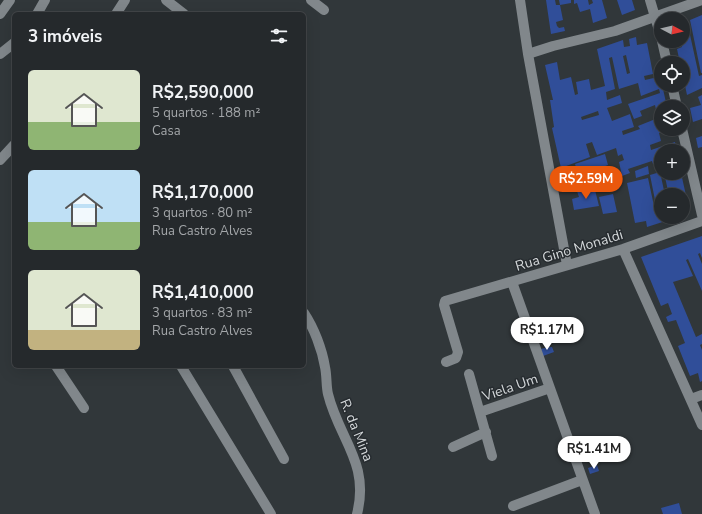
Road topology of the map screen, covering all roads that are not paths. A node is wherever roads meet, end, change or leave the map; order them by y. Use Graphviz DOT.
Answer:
graph roads {
  1 [pos="10,0"];
  2 [pos="45,0"];
  3 [pos="125,0"];
  4 [pos="166,0"];
  5 [pos="311,0"];
  6 [pos="520,0"];
  7 [pos="650,0"];
  8 [pos="702,0"];
  9 [pos="324,10"];
  10 [pos="38,12"];
  11 [pos="117,12"];
  12 [pos="180,12"];
  13 [pos="654,12"];
  14 [pos="668,12"];
  15 [pos="0,14"];
  16 [pos="654,17"];
  17 [pos="12,45"];
  18 [pos="0,54"];
  19 [pos="528,54"];
  20 [pos="684,136"];
  21 [pos="12,147"];
  22 [pos="0,160"];
  23 [pos="702,215"];
  24 [pos="702,221"];
  25 [pos="623,249"];
  26 [pos="567,265"];
  27 [pos="512,282"];
  28 [pos="306,317"];
  29 [pos="446,362"];
  30 [pos="57,368"];
  31 [pos="182,368"];
  32 [pos="234,368"];
  33 [pos="469,374"];
  34 [pos="550,388"];
  35 [pos="702,395"];
  36 [pos="691,399"];
  37 [pos="84,408"];
  38 [pos="480,412"];
  39 [pos="702,425"];
  40 [pos="486,432"];
  41 [pos="453,447"];
  42 [pos="492,456"];
  43 [pos="284,459"];
  44 [pos="582,480"];
  45 [pos="513,506"];
  46 [pos="592,513"];
  47 [pos="271,514"];
  48 [pos="357,514"];
  1 -- 15 [label="street"];
  2 -- 10 [label="street"];
  3 -- 11 [label="street"];
  4 -- 12 [label="street"];
  5 -- 9 [label="street"];
  6 -- 19 [label="street"];
  7 -- 13 [label="street"];
  8 -- 14 [label="street"];
  16 -- 19 [label="street"];
  17 -- 18 [label="street"];
  19 -- 26 [label="street"];
  20 -- 23 [label="street"];
  21 -- 22 [label="street"];
  24 -- 25 [label="street, Rua Gino Monaldi"];
  25 -- 26 [label="street, Rua Gino Monaldi"];
  25 -- 36 [label="street"];
  26 -- 27 [label="street, Rua Gino Monaldi"];
  27 -- 29 [label="street, Rua Gino Monaldi"];
  27 -- 34 [label="street"];
  28 -- 48 [label="street, R. da Mina"];
  30 -- 37 [label="street"];
  31 -- 47 [label="street"];
  32 -- 43 [label="street"];
  33 -- 38 [label="street, Viela Um"];
  34 -- 38 [label="street, Viela Um"];
  34 -- 44 [label="street"];
  35 -- 36 [label="street"];
  36 -- 39 [label="street"];
  38 -- 40 [label="street, Viela Um"];
  40 -- 41 [label="street"];
  40 -- 42 [label="street, Viela Um"];
  44 -- 45 [label="street"];
  44 -- 46 [label="street"];
}
